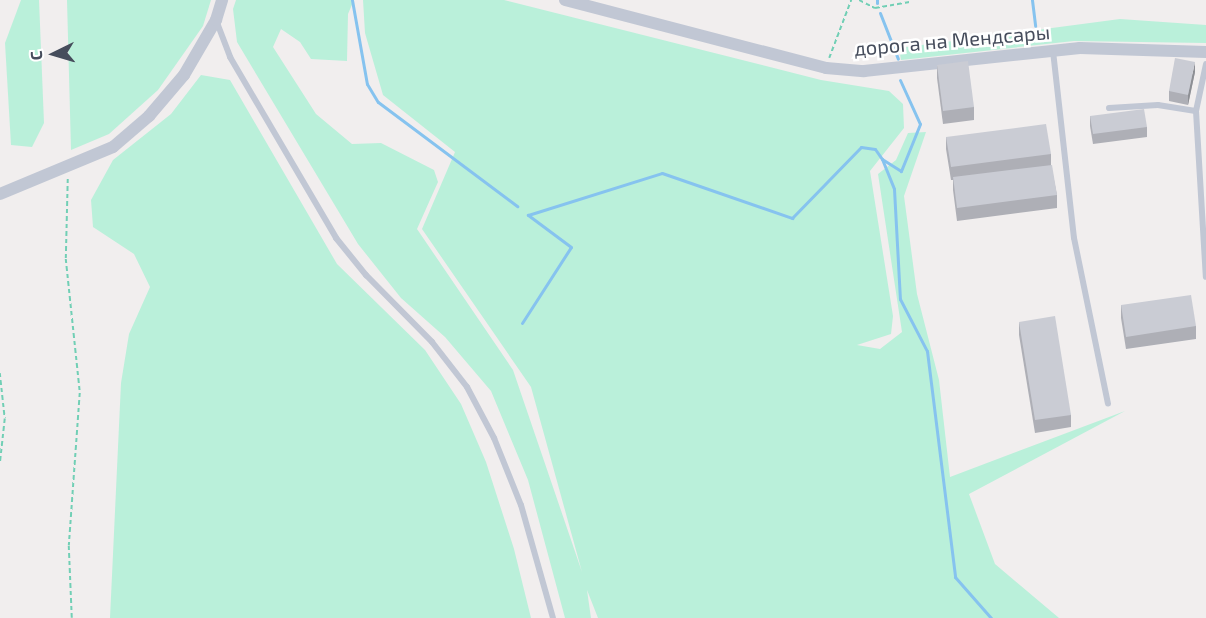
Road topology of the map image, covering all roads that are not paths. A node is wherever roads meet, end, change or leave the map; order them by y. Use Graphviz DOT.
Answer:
graph roads {
  1 [pos="222,0"];
  2 [pos="565,0"];
  3 [pos="216,20"];
  4 [pos="1053,51"];
  5 [pos="1206,52"];
  6 [pos="1206,64"];
  7 [pos="1109,108"];
  8 [pos="1196,111"];
  9 [pos="0,194"];
  10 [pos="1206,277"];
  11 [pos="1108,404"];
  12 [pos="553,618"];
  1 -- 3 [label="street"];
  2 -- 4 [label="street, дорога на Мендсары"];
  3 -- 9 [label="street"];
  3 -- 12 [label="lane"];
  4 -- 5 [label="street, дорога на Мендсары"];
  4 -- 11 [label="lane"];
  6 -- 8 [label="lane"];
  7 -- 8 [label="lane"];
  8 -- 10 [label="lane"];
}
